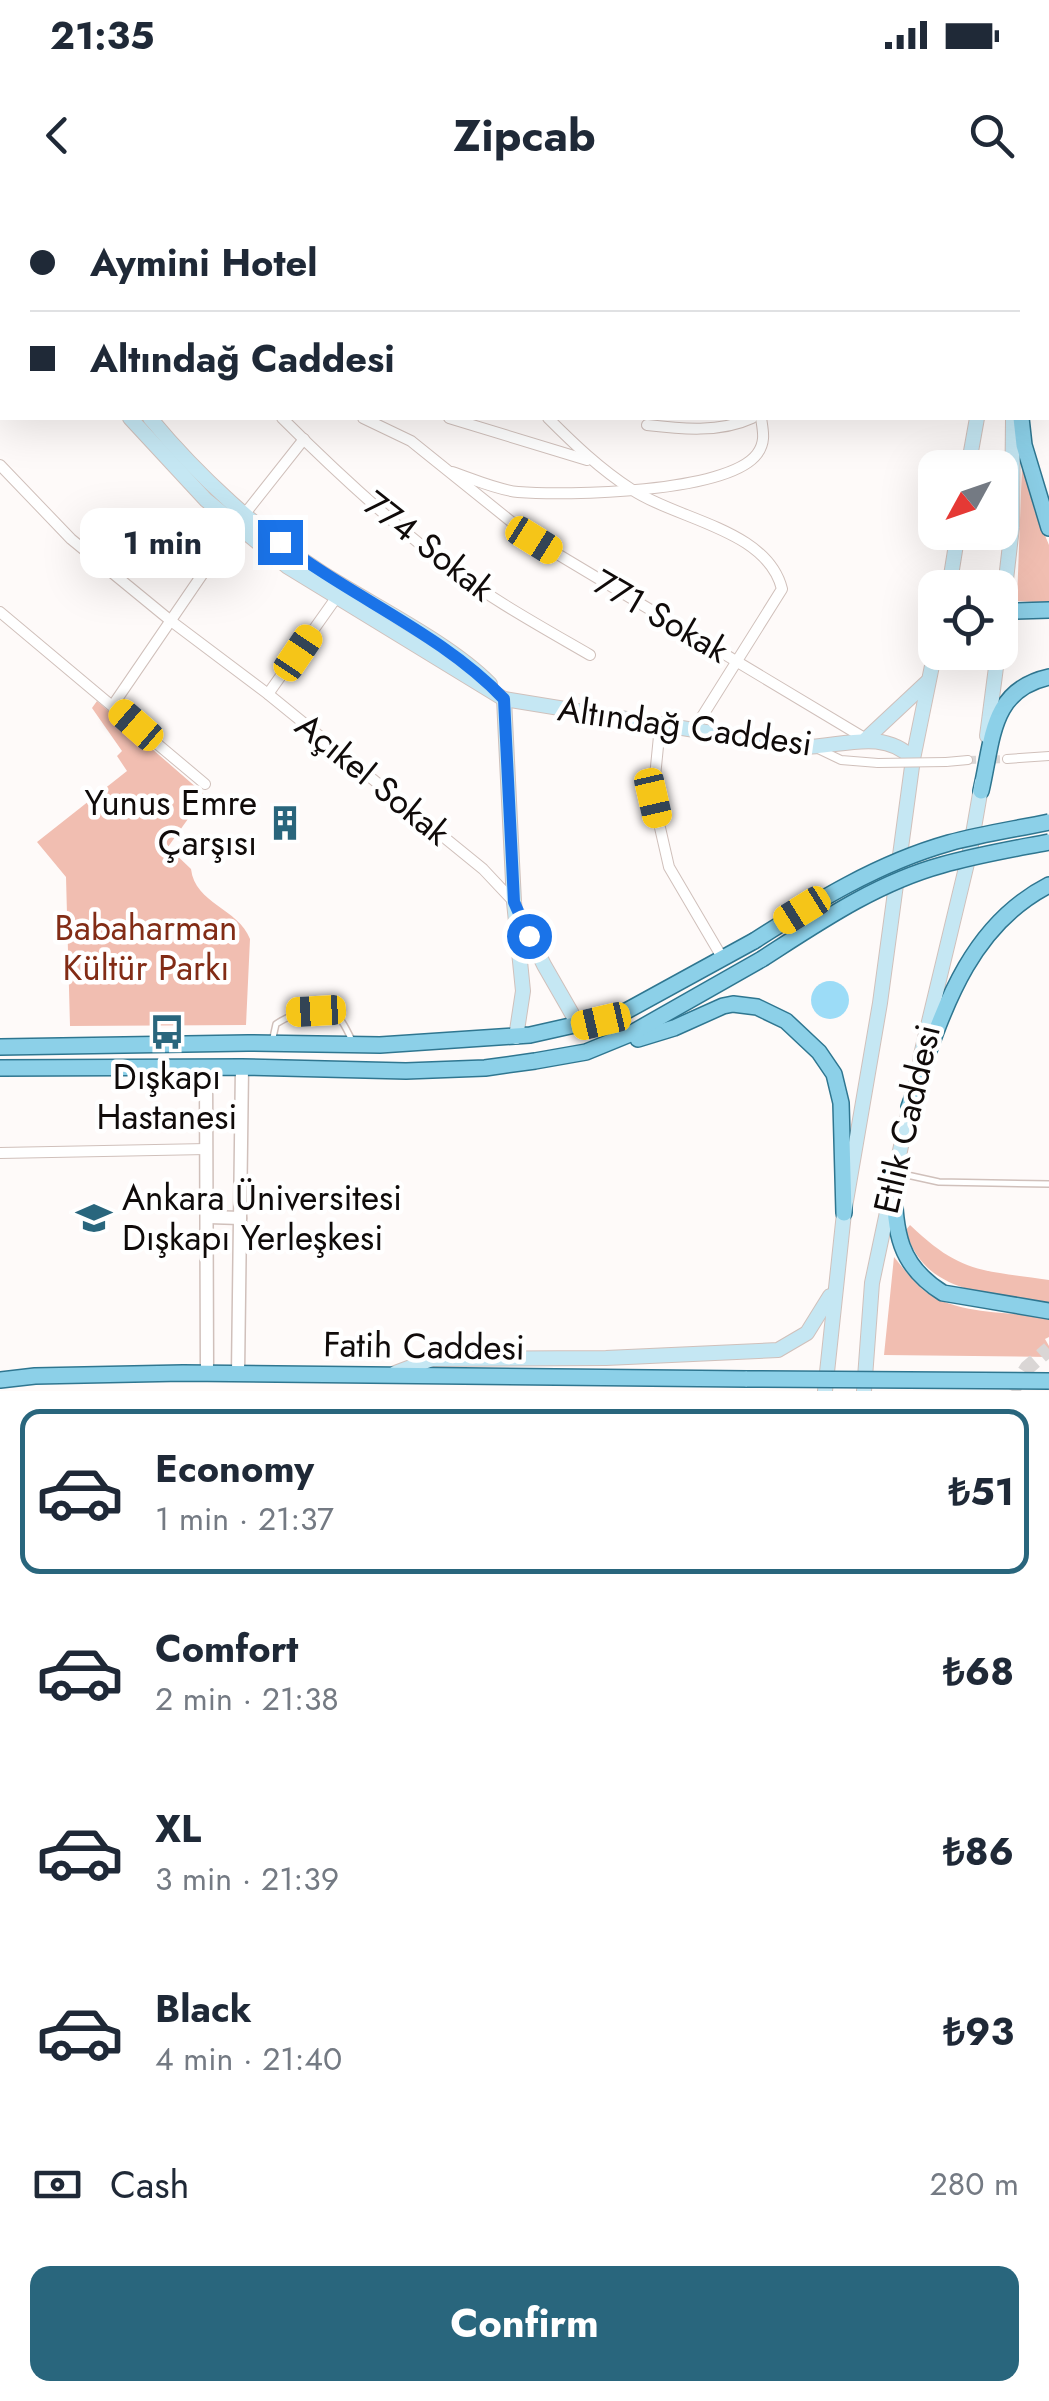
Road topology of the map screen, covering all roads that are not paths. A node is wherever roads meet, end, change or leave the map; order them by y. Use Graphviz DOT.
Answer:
graph roads {
  1 [pos="132,420"];
  2 [pos="152,420"];
  3 [pos="284,420"];
  4 [pos="367,420"];
  5 [pos="456,420"];
  6 [pos="550,420"];
  7 [pos="748,420"];
  8 [pos="762,420"];
  9 [pos="977,420"];
  10 [pos="1013,420"];
  11 [pos="1021,420"];
  12 [pos="647,425"];
  13 [pos="304,439"];
  14 [pos="971,450"];
  15 [pos="594,462"];
  16 [pos="0,466"];
  17 [pos="444,470"];
  18 [pos="633,491"];
  19 [pos="240,519"];
  20 [pos="1049,528"];
  21 [pos="1007,570"];
  22 [pos="336,598"];
  23 [pos="1049,610"];
  24 [pos="1018,611"];
  25 [pos="0,612"];
  26 [pos="171,621"];
  27 [pos="590,655"];
  28 [pos="738,661"];
  29 [pos="931,670"];
  30 [pos="996,670"];
  31 [pos="1049,678"];
  32 [pos="928,682"];
  33 [pos="268,694"];
  34 [pos="504,699"];
  35 [pos="114,705"];
  36 [pos="660,726"];
  37 [pos="693,731"];
  38 [pos="866,739"];
  39 [pos="814,747"];
  40 [pos="1049,756"];
  41 [pos="913,758"];
  42 [pos="1006,759"];
  43 [pos="968,760"];
  44 [pos="205,784"];
  45 [pos="980,790"];
  46 [pos="1049,822"];
  47 [pos="1049,842"];
  48 [pos="1049,884"];
  49 [pos="514,902"];
  50 [pos="722,959"];
  51 [pos="579,1026"];
  52 [pos="516,1037"];
  53 [pos="272,1043"];
  54 [pos="354,1045"];
  55 [pos="0,1047"];
  56 [pos="586,1052"];
  57 [pos="242,1066"];
  58 [pos="206,1067"];
  59 [pos="0,1068"];
  60 [pos="909,1107"];
  61 [pos="207,1149"];
  62 [pos="0,1153"];
  63 [pos="893,1172"];
  64 [pos="1049,1184"];
  65 [pos="844,1213"];
  66 [pos="209,1217"];
  67 [pos="240,1218"];
  68 [pos="836,1282"];
  69 [pos="1049,1311"];
  70 [pos="207,1373"];
  71 [pos="238,1373"];
  72 [pos="391,1374"];
  73 [pos="0,1380"];
  74 [pos="1049,1381"];
  75 [pos="825,1391"];
  76 [pos="864,1391"];
  1 -- 19 [label="main road, Altındağ Caddesi"];
  2 -- 19 [label="main road, Altındağ Caddesi"];
  3 -- 13 [label="street, 774 Sokak"];
  4 -- 17 [label="street, 771 Sokak"];
  5 -- 15 [label="street"];
  6 -- 15 [label="street"];
  7 -- 12 [label="street"];
  8 -- 18 [label="street"];
  9 -- 14 [label="main road"];
  10 -- 21 [label="main road, bridge"];
  11 -- 20 [label="main road"];
  13 -- 19 [label="street"];
  13 -- 27 [label="street, 774 Sokak"];
  15 -- 18 [label="street"];
  16 -- 26 [label="street, Açıkel Sokak"];
  17 -- 18 [label="street"];
  17 -- 28 [label="street, 771 Sokak"];
  18 -- 28 [label="street"];
  19 -- 22 [label="main road, Altındağ Caddesi"];
  19 -- 26 [label="street"];
  19 -- 34 [label="main road, Altındağ Caddesi"];
  22 -- 33 [label="street"];
  22 -- 34 [label="main road, Altındağ Caddesi"];
  23 -- 24 [label="main road"];
  25 -- 35 [label="street"];
  26 -- 33 [label="street, Açıkel Sokak"];
  26 -- 35 [label="street"];
  28 -- 37 [label="street"];
  28 -- 38 [label="street, 771 Sokak"];
  29 -- 32 [label="main road, Etlik Caddesi"];
  30 -- 45 [label="main road, Etlik Caddesi"];
  31 -- 45 [label="main road"];
  32 -- 38 [label="main road"];
  32 -- 41 [label="main road, Etlik Caddesi"];
  33 -- 49 [label="street, Açıkel Sokak"];
  34 -- 36 [label="main road, Altındağ Caddesi"];
  34 -- 49 [label="main road"];
  35 -- 44 [label="street"];
  36 -- 37 [label="main road, Altındağ Caddesi"];
  36 -- 50 [label="street"];
  37 -- 39 [label="main road, Altındağ Caddesi"];
  38 -- 39 [label="main road, Altındağ Caddesi"];
  38 -- 41 [label="main road"];
  39 -- 43 [label="street, bridge"];
  40 -- 42 [label="street"];
  41 -- 65 [label="main road, Etlik Caddesi"];
  45 -- 60 [label="main road, Etlik Caddesi"];
  46 -- 50 [label="main road, bridge"];
  47 -- 56 [label="main road, bridge"];
  48 -- 60 [label="main road"];
  49 -- 51 [label="main road"];
  49 -- 52 [label="main road"];
  50 -- 51 [label="main road"];
  51 -- 52 [label="main road"];
  52 -- 54 [label="main road"];
  53 -- 54 [label="main road"];
  53 -- 54 [label="lane"];
  53 -- 55 [label="main road"];
  56 -- 57 [label="main road"];
  56 -- 65 [label="main road"];
  57 -- 58 [label="main road"];
  57 -- 67 [label="street"];
  58 -- 59 [label="main road"];
  58 -- 61 [label="street"];
  60 -- 63 [label="main road, Etlik Caddesi"];
  61 -- 62 [label="street"];
  61 -- 66 [label="street"];
  63 -- 64 [label="lane"];
  63 -- 69 [label="main road"];
  63 -- 76 [label="main road, Etlik Caddesi"];
  65 -- 68 [label="main road, Etlik Caddesi"];
  66 -- 67 [label="street"];
  66 -- 70 [label="street"];
  67 -- 71 [label="street"];
  68 -- 72 [label="main road"];
  68 -- 75 [label="main road, Etlik Caddesi"];
  70 -- 71 [label="main road, Fatih Caddesi"];
  70 -- 73 [label="main road, Fatih Caddesi"];
  71 -- 72 [label="main road, Fatih Caddesi"];
  72 -- 74 [label="main road, Fatih Caddesi, bridge"];
}
